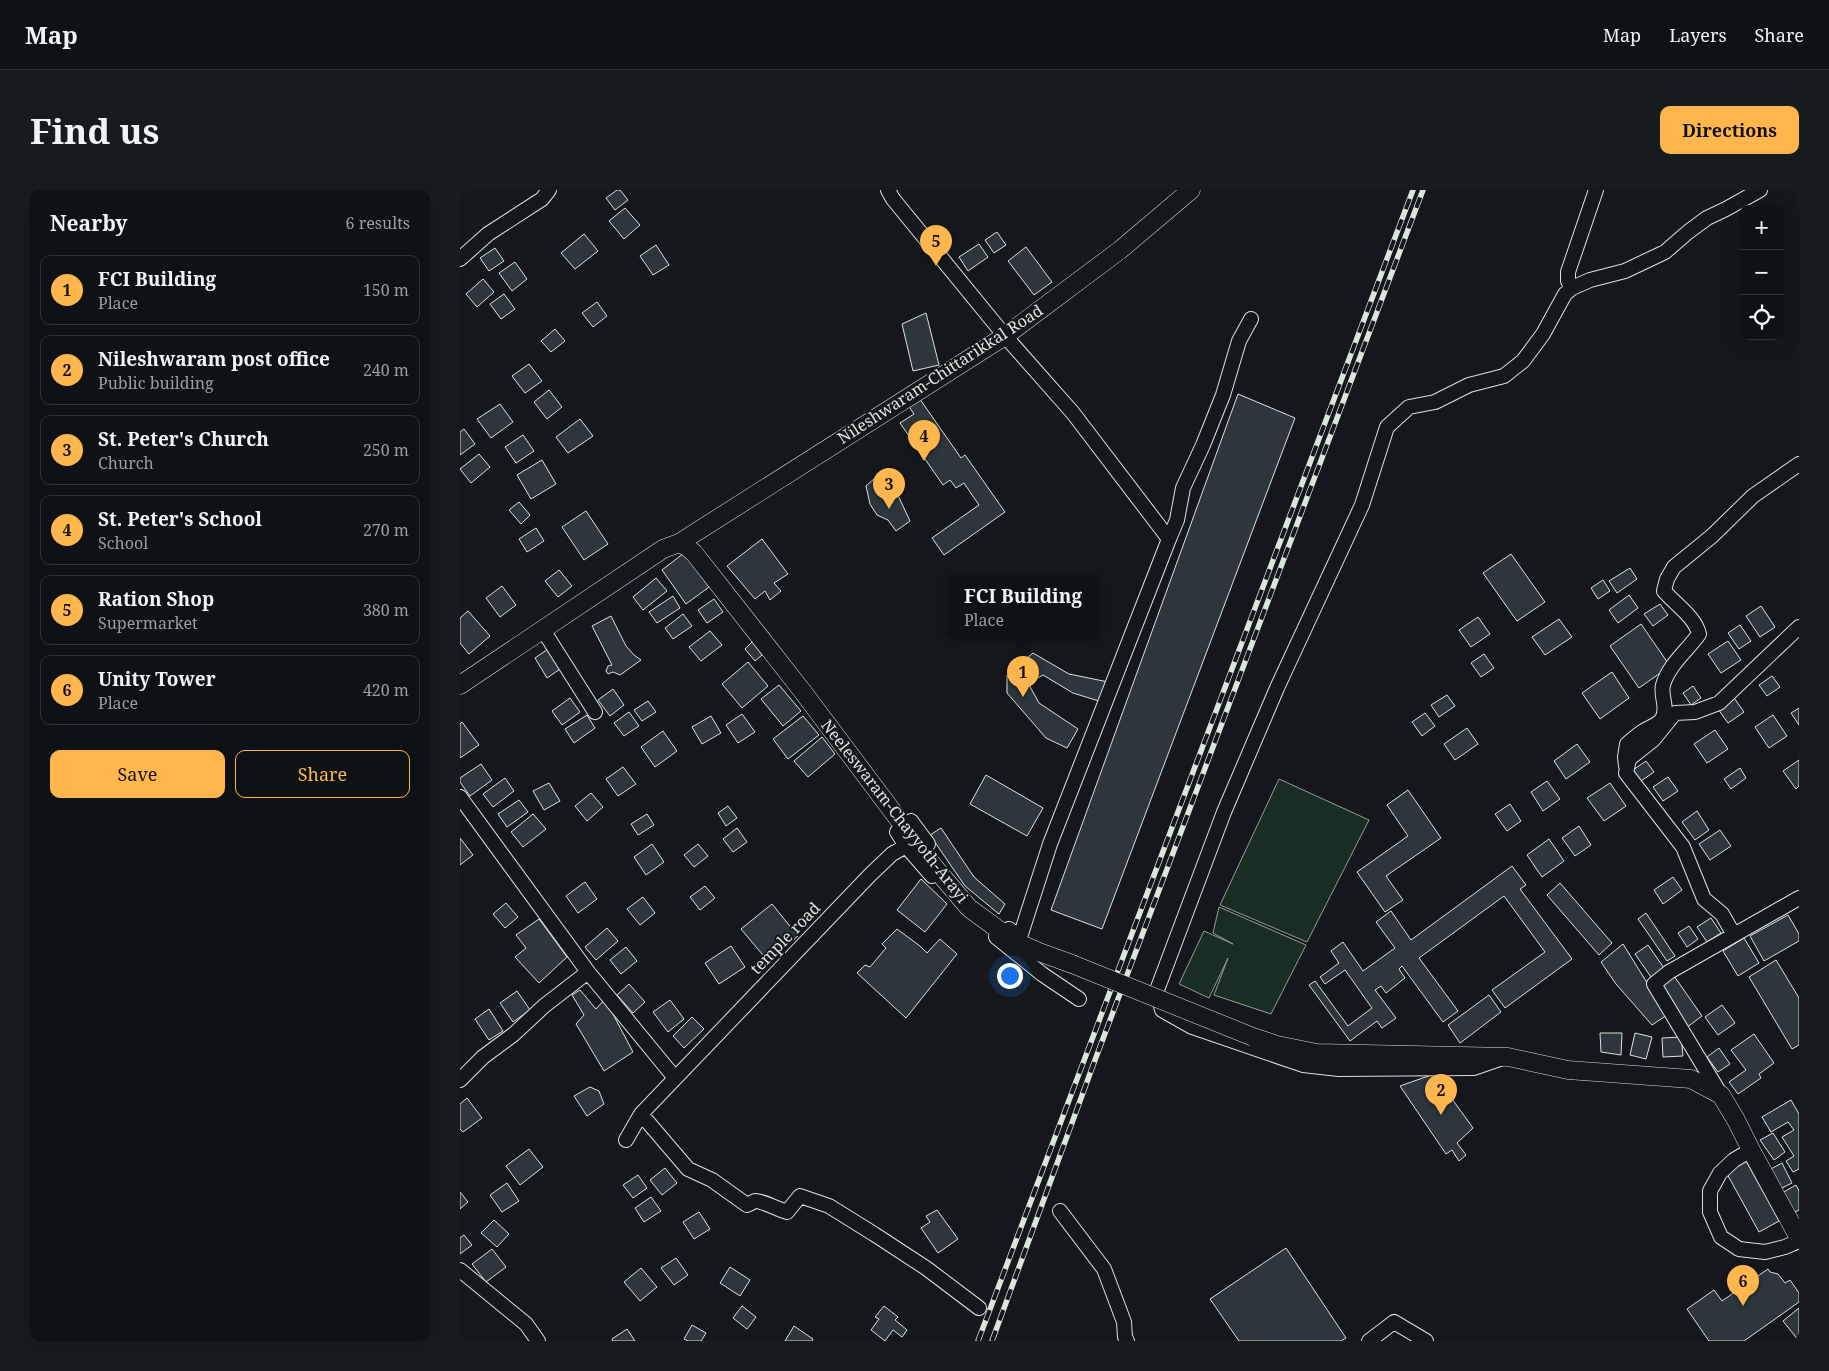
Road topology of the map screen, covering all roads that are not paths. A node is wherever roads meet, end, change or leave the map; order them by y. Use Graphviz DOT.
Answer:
graph roads {
  1 [pos="549,190"];
  2 [pos="888,190"];
  3 [pos="1191,190"];
  4 [pos="1596,190"];
  5 [pos="1760,190"];
  6 [pos="460,259"];
  7 [pos="1572,288"];
  8 [pos="1251,319"];
  9 [pos="1005,336"];
  10 [pos="1799,464"];
  11 [pos="1169,539"];
  12 [pos="679,543"];
  13 [pos="1799,627"];
  14 [pos="543,630"];
  15 [pos="460,685"];
  16 [pos="595,712"];
  17 [pos="1627,769"];
  18 [pos="460,797"];
  19 [pos="903,826"];
  20 [pos="906,846"];
  21 [pos="1799,898"];
  22 [pos="1734,935"];
  23 [pos="588,972"];
  24 [pos="1079,999"];
  25 [pos="1508,1057"];
  26 [pos="675,1078"];
  27 [pos="460,1080"];
  28 [pos="1721,1095"];
  29 [pos="641,1114"];
  30 [pos="626,1140"];
  31 [pos="1751,1150"];
  32 [pos="1060,1211"];
  33 [pos="1799,1240"];
  34 [pos="460,1270"];
  35 [pos="979,1308"];
  36 [pos="538,1341"];
  37 [pos="1127,1341"];
  38 [pos="1368,1341"];
  39 [pos="1426,1341"];
  1 -- 6 [label="street"];
  2 -- 9 [label="street"];
  3 -- 9 [label="main road, Nileshwaram-Chittarikkal Road"];
  4 -- 7 [label="street"];
  5 -- 7 [label="street"];
  7 -- 25 [label="street"];
  8 -- 11 [label="street"];
  9 -- 11 [label="street"];
  9 -- 12 [label="main road, Nileshwaram-Chittarikkal Road"];
  10 -- 17 [label="street"];
  11 -- 19 [label="street"];
  12 -- 14 [label="main road, Nileshwaram-Chittarikkal Road"];
  12 -- 19 [label="main road, Neeleswaram-Chayyoth-Arayi"];
  13 -- 17 [label="street"];
  14 -- 15 [label="main road, Nileshwaram-Chittarikkal Road"];
  14 -- 16 [label="street"];
  17 -- 22 [label="street"];
  18 -- 23 [label="street"];
  19 -- 20 [label="street"];
  19 -- 25 [label="main road, Neeleswaram-Chayyoth-Arayi, bridge"];
  20 -- 24 [label="street"];
  20 -- 26 [label="street, temple road"];
  21 -- 22 [label="street"];
  22 -- 28 [label="street"];
  23 -- 26 [label="street"];
  23 -- 27 [label="street"];
  25 -- 28 [label="main road, Neeleswaram-Chayyoth-Arayi"];
  26 -- 29 [label="street, temple road"];
  28 -- 31 [label="main road"];
  29 -- 30 [label="street, temple road"];
  29 -- 35 [label="street"];
  31 -- 33 [label="main road"];
  31 -- 33 [label="street"];
  32 -- 37 [label="street"];
  34 -- 36 [label="street"];
  38 -- 39 [label="street"];
}
